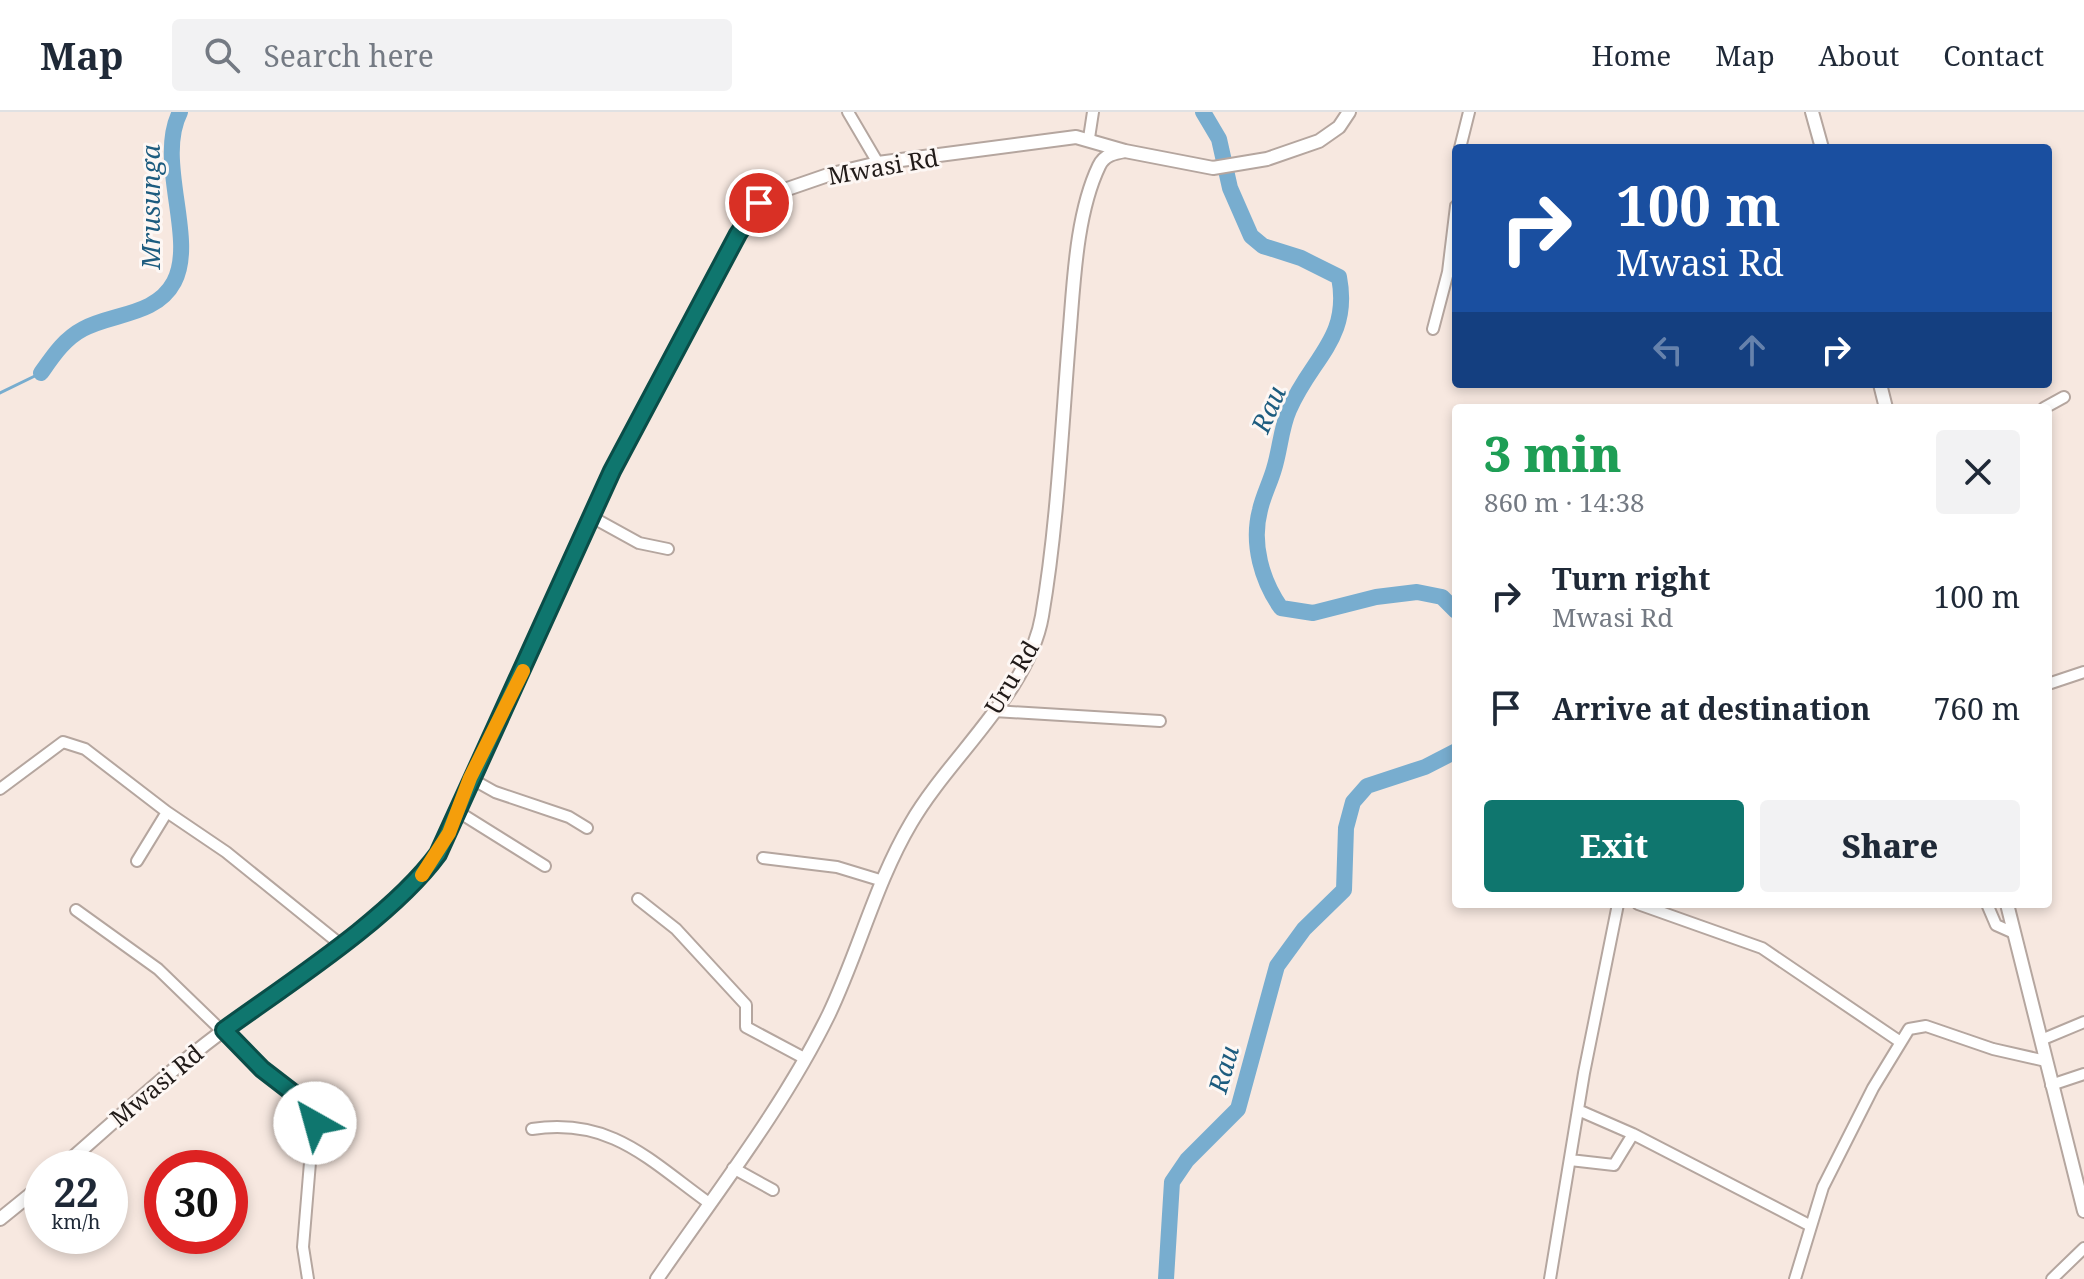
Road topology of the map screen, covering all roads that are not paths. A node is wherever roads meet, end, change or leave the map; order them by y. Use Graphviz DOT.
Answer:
graph roads {
  1 [pos="848,112"];
  2 [pos="1093,112"];
  3 [pos="1349,112"];
  4 [pos="1469,112"];
  5 [pos="1812,112"];
  6 [pos="1089,138"];
  7 [pos="1461,144"];
  8 [pos="1821,144"];
  9 [pos="1125,151"];
  10 [pos="878,163"];
  11 [pos="1452,239"];
  12 [pos="1433,329"];
  13 [pos="2064,397"];
  14 [pos="2051,404"];
  15 [pos="590,516"];
  16 [pos="668,549"];
  17 [pos="2084,672"];
  18 [pos="2052,683"];
  19 [pos="994,711"];
  20 [pos="1160,721"];
  21 [pos="470,778"];
  22 [pos="0,789"];
  23 [pos="457,811"];
  24 [pos="167,812"];
  25 [pos="587,828"];
  26 [pos="763,858"];
  27 [pos="137,861"];
  28 [pos="545,866"];
  29 [pos="883,881"];
  30 [pos="638,899"];
  31 [pos="1617,908"];
  32 [pos="1649,908"];
  33 [pos="1989,908"];
  34 [pos="2008,908"];
  35 [pos="76,910"];
  36 [pos="2014,933"];
  37 [pos="340,944"];
  38 [pos="2084,1022"];
  39 [pos="223,1030"];
  40 [pos="2041,1040"];
  41 [pos="1899,1041"];
  42 [pos="804,1058"];
  43 [pos="2046,1061"];
  44 [pos="2084,1074"];
  45 [pos="2051,1085"];
  46 [pos="1578,1110"];
  47 [pos="532,1129"];
  48 [pos="1633,1134"];
  49 [pos="81,1150"];
  50 [pos="1570,1160"];
  51 [pos="733,1168"];
  52 [pos="2078,1168"];
  53 [pos="773,1190"];
  54 [pos="24,1200"];
  55 [pos="709,1203"];
  56 [pos="2084,1211"];
  57 [pos="0,1219"];
  58 [pos="1811,1226"];
  59 [pos="2084,1248"];
  60 [pos="308,1279"];
  61 [pos="657,1279"];
  62 [pos="1550,1279"];
  63 [pos="1795,1279"];
  64 [pos="2052,1279"];
  1 -- 10 [label="street"];
  2 -- 6 [label="street"];
  3 -- 9 [label="street"];
  4 -- 7 [label="street"];
  5 -- 8 [label="street"];
  6 -- 9 [label="street, Mwasi Rd"];
  6 -- 10 [label="street, Mwasi Rd"];
  9 -- 19 [label="street, Uru Rd"];
  10 -- 15 [label="street, Mwasi Rd"];
  11 -- 12 [label="street"];
  13 -- 14 [label="street"];
  15 -- 16 [label="street"];
  15 -- 21 [label="street, Mwasi Rd"];
  17 -- 18 [label="street"];
  19 -- 20 [label="street"];
  19 -- 29 [label="street, Uru Rd"];
  21 -- 23 [label="street, Mwasi Rd"];
  21 -- 25 [label="street"];
  22 -- 24 [label="street"];
  23 -- 28 [label="street"];
  23 -- 37 [label="street, Mwasi Rd"];
  24 -- 27 [label="street"];
  24 -- 37 [label="street"];
  26 -- 29 [label="street"];
  29 -- 42 [label="street, Uru Rd"];
  30 -- 42 [label="street"];
  31 -- 46 [label="street"];
  32 -- 41 [label="street"];
  33 -- 36 [label="street"];
  34 -- 36 [label="street"];
  35 -- 39 [label="street"];
  36 -- 40 [label="street"];
  37 -- 39 [label="street, Mwasi Rd"];
  38 -- 40 [label="street"];
  39 -- 49 [label="street, Mwasi Rd"];
  39 -- 60 [label="street"];
  40 -- 43 [label="street"];
  41 -- 43 [label="street"];
  41 -- 58 [label="street"];
  42 -- 51 [label="street, Uru Rd"];
  43 -- 45 [label="street"];
  44 -- 45 [label="street"];
  45 -- 52 [label="street"];
  46 -- 48 [label="street"];
  46 -- 50 [label="street"];
  47 -- 55 [label="street"];
  48 -- 50 [label="street"];
  48 -- 58 [label="street"];
  50 -- 62 [label="street"];
  51 -- 53 [label="street"];
  51 -- 55 [label="street, Uru Rd"];
  52 -- 56 [label="street"];
  54 -- 57 [label="street"];
  55 -- 61 [label="street, Uru Rd"];
  58 -- 63 [label="street"];
  59 -- 64 [label="street"];
}
